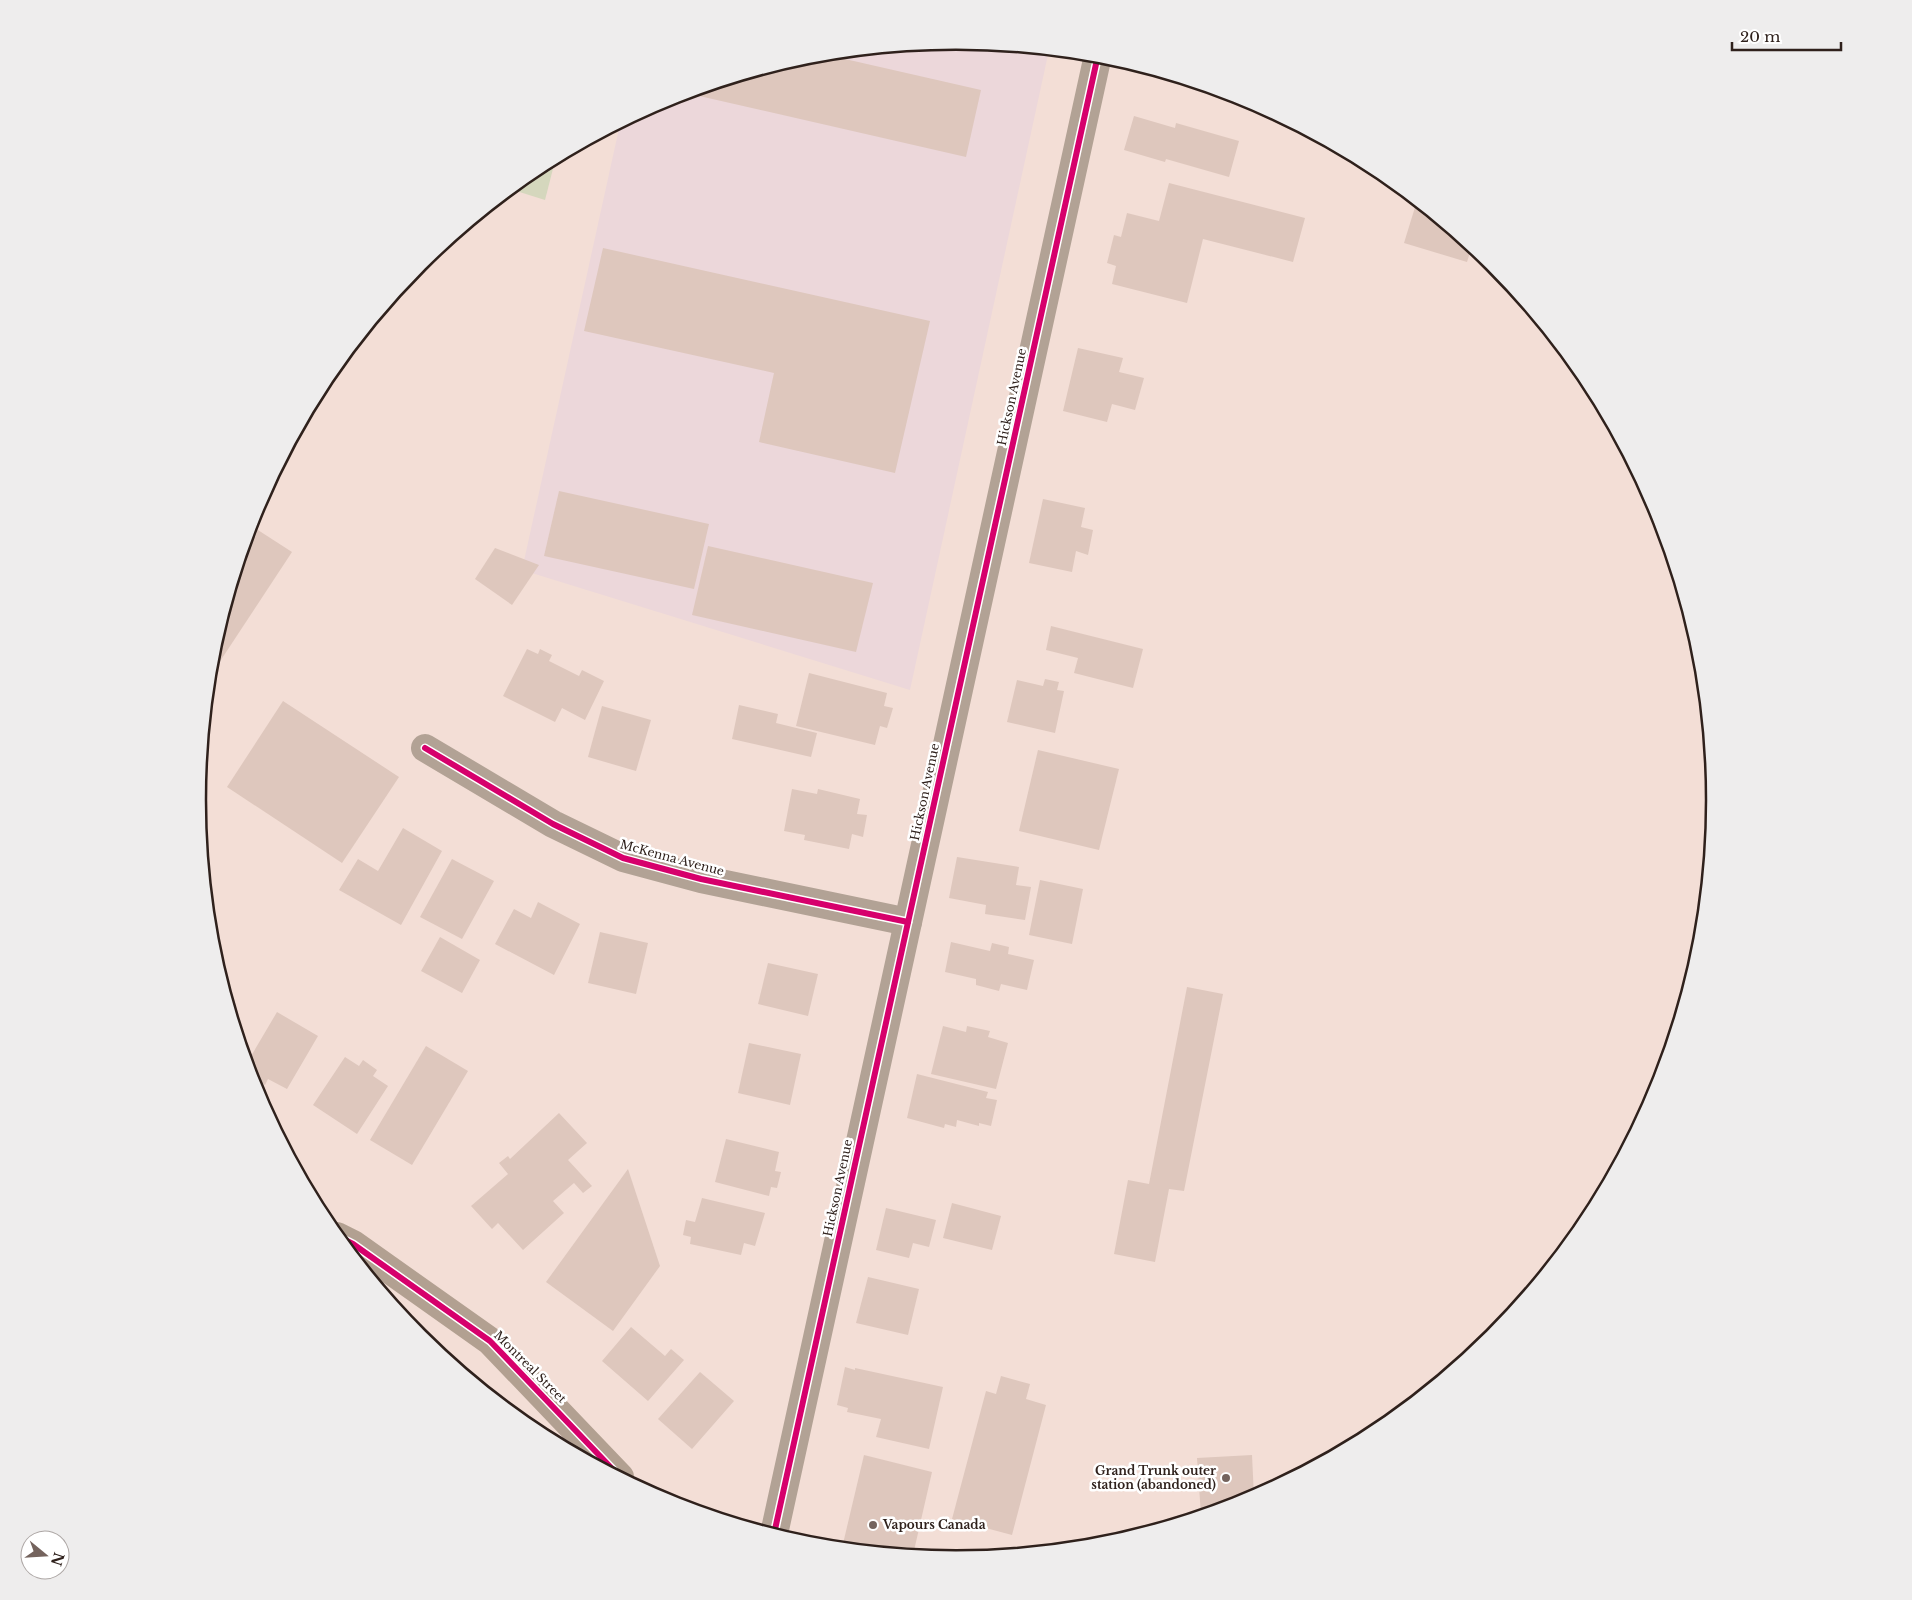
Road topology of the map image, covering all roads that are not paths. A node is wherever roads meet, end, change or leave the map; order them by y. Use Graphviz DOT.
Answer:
graph roads {
  1 [pos="1096,63"];
  2 [pos="425,748"];
  3 [pos="908,922"];
  4 [pos="351,1243"];
  5 [pos="608,1465"];
  6 [pos="775,1527"];
  1 -- 3 [label="street, Hickson Avenue"];
  2 -- 3 [label="street, McKenna Avenue"];
  3 -- 6 [label="street, Hickson Avenue"];
  4 -- 5 [label="main road, Montreal Street"];
}
